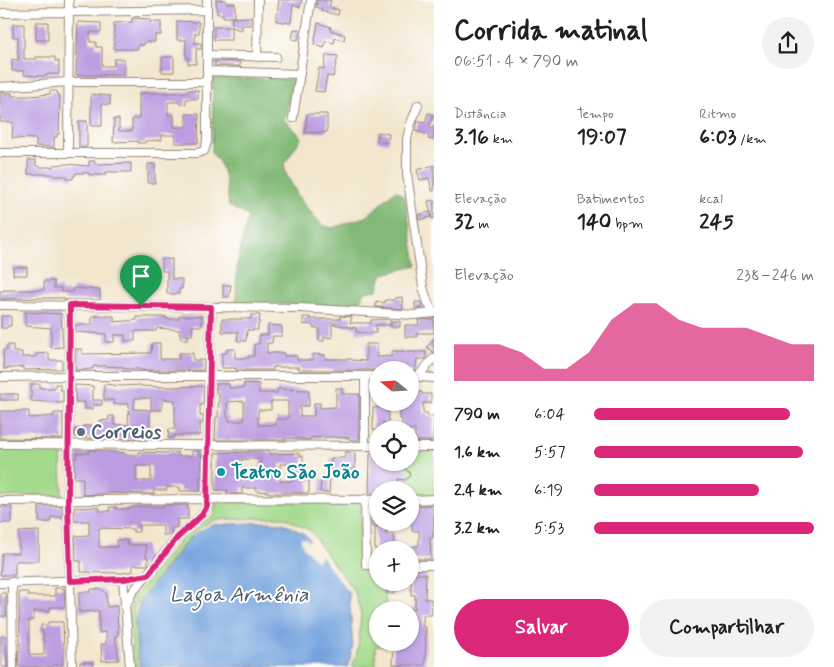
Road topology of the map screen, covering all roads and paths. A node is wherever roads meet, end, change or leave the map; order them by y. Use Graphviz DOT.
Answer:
graph roads {
  1 [pos="69,0"];
  2 [pos="207,0"];
  3 [pos="258,0"];
  4 [pos="311,0"];
  5 [pos="207,10"];
  6 [pos="69,11"];
  7 [pos="0,13"];
  8 [pos="207,55"];
  9 [pos="257,57"];
  10 [pos="276,57"];
  11 [pos="207,71"];
  12 [pos="300,74"];
  13 [pos="68,82"];
  14 [pos="207,82"];
  15 [pos="0,87"];
  16 [pos="418,105"];
  17 [pos="292,118"];
  18 [pos="0,153"];
  19 [pos="68,153"];
  20 [pos="70,305"];
  21 [pos="0,306"];
  22 [pos="211,307"];
  23 [pos="434,313"];
  24 [pos="434,358"];
  25 [pos="419,372"];
  26 [pos="69,376"];
  27 [pos="210,376"];
  28 [pos="365,376"];
  29 [pos="369,376"];
  30 [pos="419,376"];
  31 [pos="0,377"];
  32 [pos="434,378"];
  33 [pos="0,444"];
  34 [pos="69,444"];
  35 [pos="208,444"];
  36 [pos="365,445"];
  37 [pos="369,445"];
  38 [pos="419,447"];
  39 [pos="434,447"];
  40 [pos="207,498"];
  41 [pos="434,499"];
  42 [pos="68,500"];
  43 [pos="365,500"];
  44 [pos="369,500"];
  45 [pos="419,500"];
  46 [pos="0,501"];
  47 [pos="434,564"];
  48 [pos="369,565"];
  49 [pos="419,565"];
  50 [pos="148,575"];
  51 [pos="124,579"];
  52 [pos="70,581"];
  53 [pos="12,582"];
  54 [pos="0,583"];
  55 [pos="126,605"];
  56 [pos="13,667"];
  57 [pos="72,667"];
  58 [pos="130,667"];
  1 -- 6 [label="street"];
  2 -- 5 [label="street"];
  3 -- 9 [label="street"];
  4 -- 12 [label="street"];
  5 -- 6 [label="street"];
  5 -- 8 [label="street"];
  6 -- 7 [label="street"];
  6 -- 13 [label="street"];
  8 -- 9 [label="street"];
  8 -- 11 [label="street"];
  9 -- 10 [label="street"];
  11 -- 12 [label="street"];
  11 -- 14 [label="street"];
  12 -- 17 [label="street"];
  13 -- 14 [label="street"];
  13 -- 15 [label="street"];
  13 -- 19 [label="street"];
  14 -- 19 [label="street"];
  16 -- 23 [label="street"];
  18 -- 19 [label="street"];
  20 -- 21 [label="street"];
  20 -- 22 [label="street"];
  20 -- 26 [label="street"];
  22 -- 23 [label="street"];
  22 -- 27 [label="street"];
  24 -- 25 [label="street"];
  26 -- 27 [label="street"];
  26 -- 31 [label="street"];
  26 -- 34 [label="street"];
  27 -- 28 [label="street"];
  27 -- 35 [label="street"];
  28 -- 29 [label="street"];
  28 -- 36 [label="street"];
  30 -- 32 [label="street"];
  33 -- 34 [label="street"];
  34 -- 35 [label="street"];
  34 -- 42 [label="street"];
  35 -- 36 [label="street"];
  35 -- 40 [label="street"];
  36 -- 37 [label="street"];
  38 -- 39 [label="street"];
  40 -- 42 [label="street"];
  40 -- 43 [label="street"];
  40 -- 50 [label="street"];
  41 -- 45 [label="street"];
  42 -- 46 [label="street"];
  42 -- 52 [label="street"];
  43 -- 44 [label="street"];
  43 -- 48 [label="street"];
  47 -- 49 [label="street"];
  50 -- 51 [label="street"];
  50 -- 55 [label="street"];
  51 -- 52 [label="street"];
  51 -- 55 [label="street"];
  52 -- 53 [label="street"];
  52 -- 57 [label="street"];
  53 -- 54 [label="street"];
  53 -- 56 [label="street"];
  55 -- 58 [label="street"];
}
